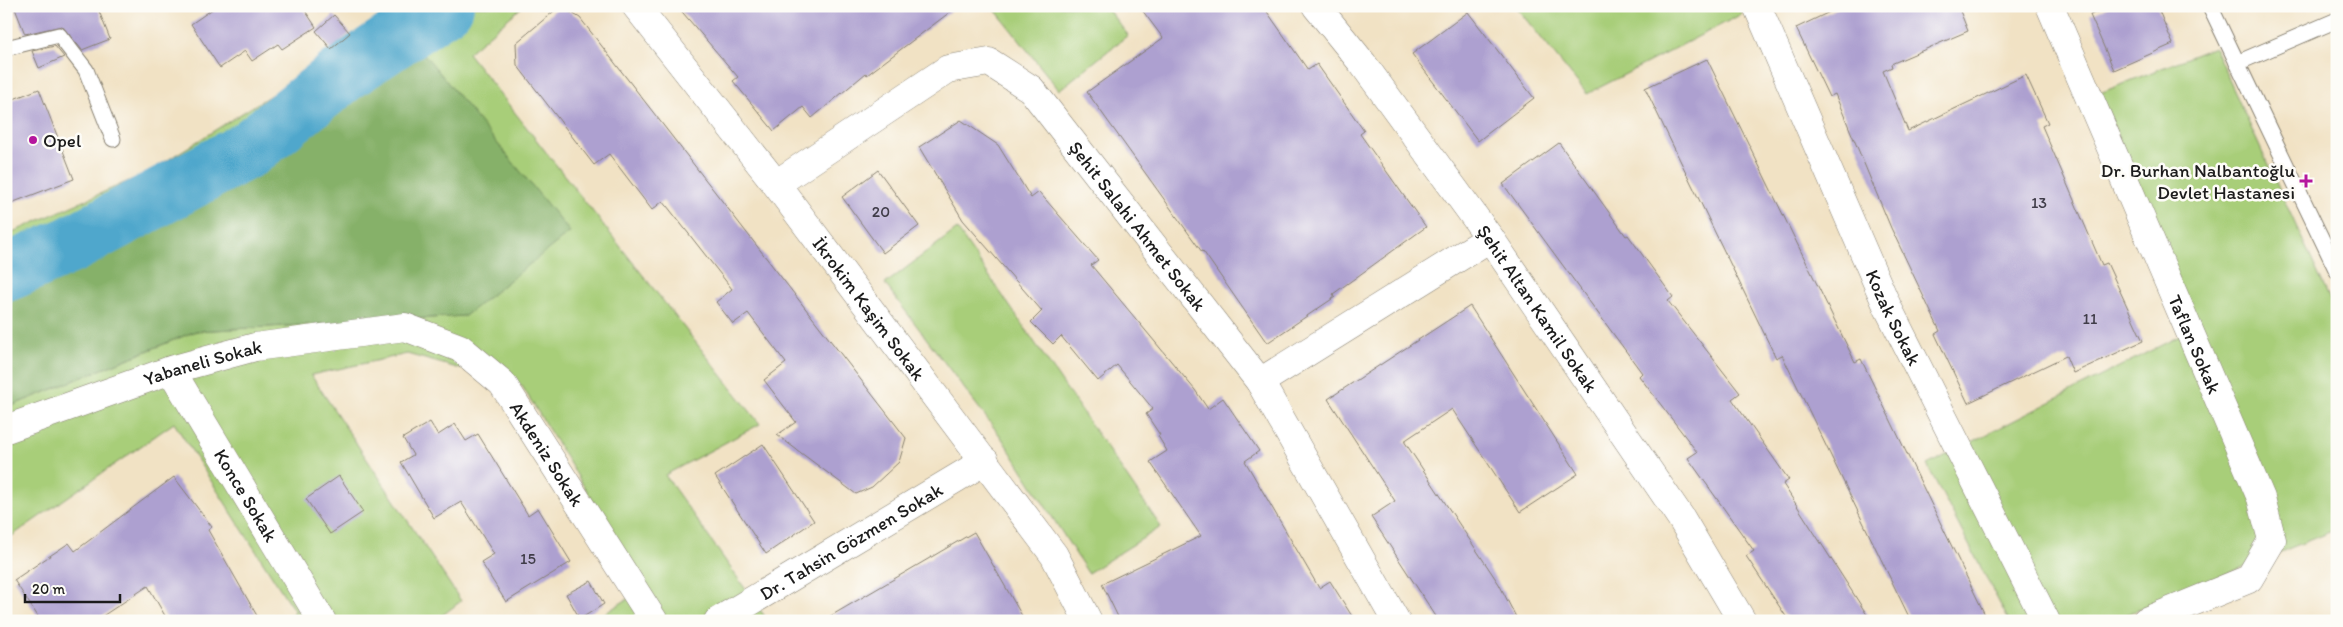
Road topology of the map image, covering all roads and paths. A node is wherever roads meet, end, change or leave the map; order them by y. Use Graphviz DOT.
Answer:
graph roads {
  1 [pos="636,6"];
  2 [pos="1316,6"];
  3 [pos="1757,6"];
  4 [pos="2050,6"];
  5 [pos="2210,6"];
  6 [pos="2337,20"];
  7 [pos="6,48"];
  8 [pos="2237,63"];
  9 [pos="113,139"];
  10 [pos="776,184"];
  11 [pos="1490,238"];
  12 [pos="2337,271"];
  13 [pos="405,327"];
  14 [pos="171,370"];
  15 [pos="1260,382"];
  16 [pos="6,429"];
  17 [pos="985,461"];
  18 [pos="322,621"];
  19 [pos="654,621"];
  20 [pos="718,621"];
  21 [pos="1088,621"];
  22 [pos="1396,621"];
  23 [pos="1742,621"];
  24 [pos="2046,621"];
  25 [pos="2146,621"];
  1 -- 10 [label="street, İkrokim Kaşim Sokak"];
  2 -- 11 [label="street, Şehit Altan Kamil Sokak"];
  3 -- 24 [label="street, Kozak Sokak"];
  4 -- 25 [label="street, Taflan Sokak"];
  5 -- 8 [label="lane"];
  6 -- 8 [label="lane"];
  7 -- 9 [label="lane"];
  8 -- 12 [label="lane"];
  10 -- 15 [label="street, Şehit Salahi Ahmet Sokak"];
  10 -- 17 [label="street, İkrokim Kaşim Sokak"];
  11 -- 15 [label="street"];
  11 -- 23 [label="street, Şehit Altan Kamil Sokak"];
  13 -- 14 [label="street, Yabaneli Sokak"];
  13 -- 19 [label="street, Akdeniz Sokak"];
  14 -- 16 [label="street, Yabaneli Sokak"];
  14 -- 18 [label="street, Konce Sokak"];
  15 -- 22 [label="street, Şehit Salahi Ahmet Sokak"];
  17 -- 20 [label="street, Dr. Tahsin Gözmen Sokak"];
  17 -- 21 [label="street, İkrokim Kaşim Sokak"];
}
